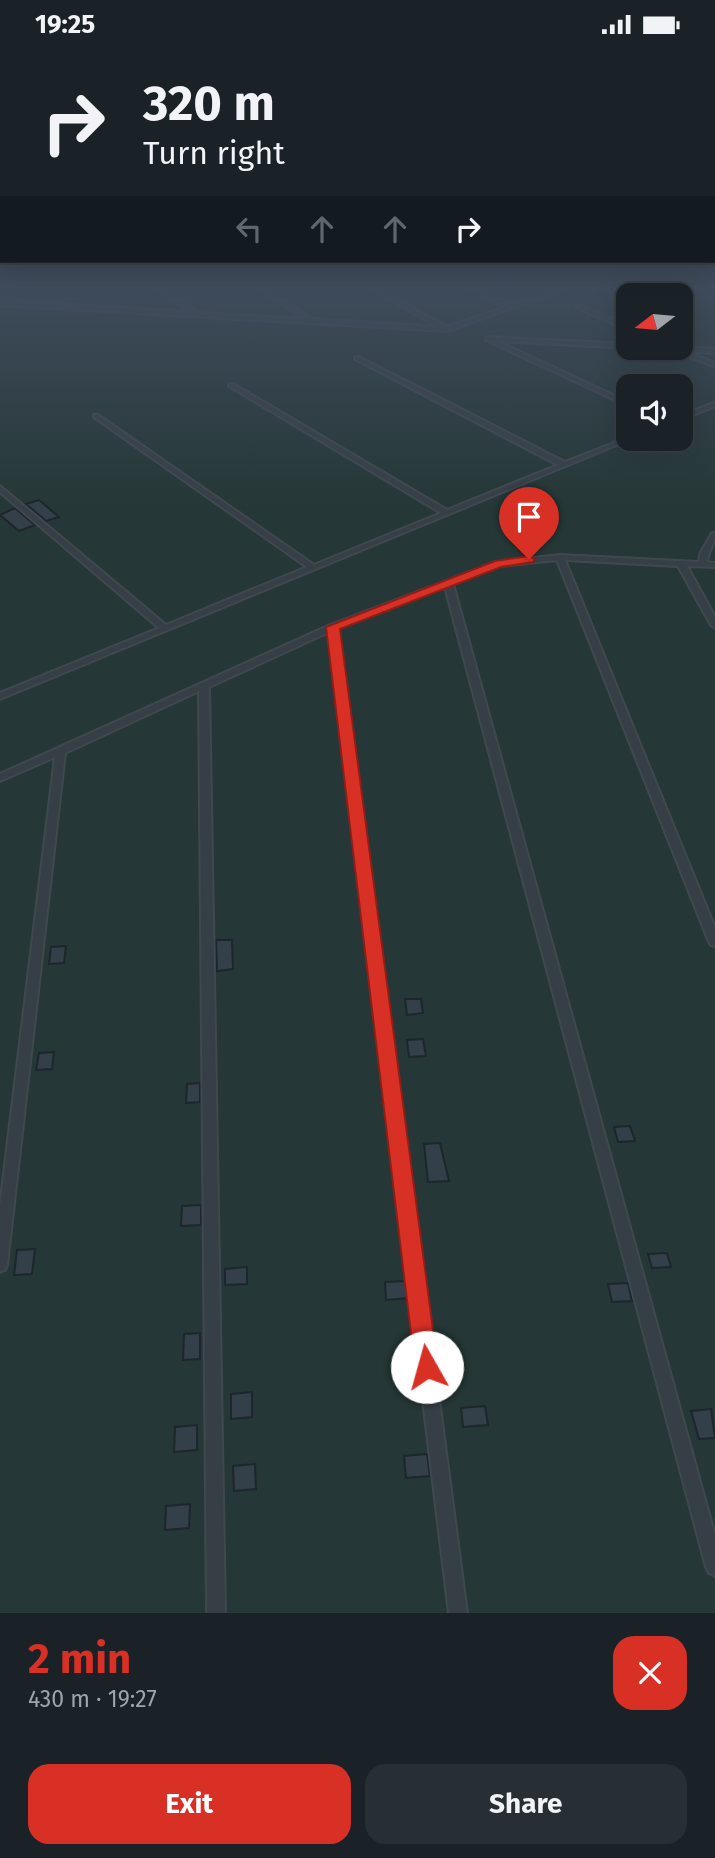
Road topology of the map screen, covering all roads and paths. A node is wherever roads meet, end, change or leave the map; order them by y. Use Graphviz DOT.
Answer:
graph roads {
  1 [pos="362,360"];
  2 [pos="533,360"];
  3 [pos="232,385"];
  4 [pos="616,398"];
  5 [pos="715,404"];
  6 [pos="693,413"];
  7 [pos="96,416"];
  8 [pos="616,444"];
  9 [pos="564,465"];
  10 [pos="0,488"];
  11 [pos="446,513"];
  12 [pos="715,535"];
  13 [pos="560,557"];
  14 [pos="681,563"];
  15 [pos="703,564"];
  16 [pos="715,565"];
  17 [pos="312,568"];
  18 [pos="448,582"];
  19 [pos="715,625"];
  20 [pos="333,627"];
  21 [pos="164,628"];
  22 [pos="204,687"];
  23 [pos="0,696"];
  24 [pos="60,753"];
  25 [pos="0,778"];
  26 [pos="715,942"];
  27 [pos="0,1265"];
  28 [pos="715,1567"];
  29 [pos="216,1613"];
  30 [pos="458,1613"];
  1 -- 9 [label="lane"];
  2 -- 4 [label="lane"];
  3 -- 11 [label="lane"];
  5 -- 6 [label="lane"];
  7 -- 17 [label="lane"];
  8 -- 9 [label="lane"];
  9 -- 11 [label="lane"];
  10 -- 21 [label="lane"];
  11 -- 17 [label="lane"];
  12 -- 15 [label="lane"];
  13 -- 14 [label="lane"];
  13 -- 18 [label="lane"];
  13 -- 26 [label="lane"];
  14 -- 15 [label="lane"];
  14 -- 19 [label="lane"];
  15 -- 16 [label="lane"];
  17 -- 21 [label="lane"];
  18 -- 20 [label="lane"];
  18 -- 28 [label="lane"];
  20 -- 22 [label="lane"];
  20 -- 30 [label="lane"];
  21 -- 23 [label="lane"];
  22 -- 24 [label="lane"];
  22 -- 29 [label="lane"];
  24 -- 25 [label="lane"];
  24 -- 27 [label="lane"];
}
